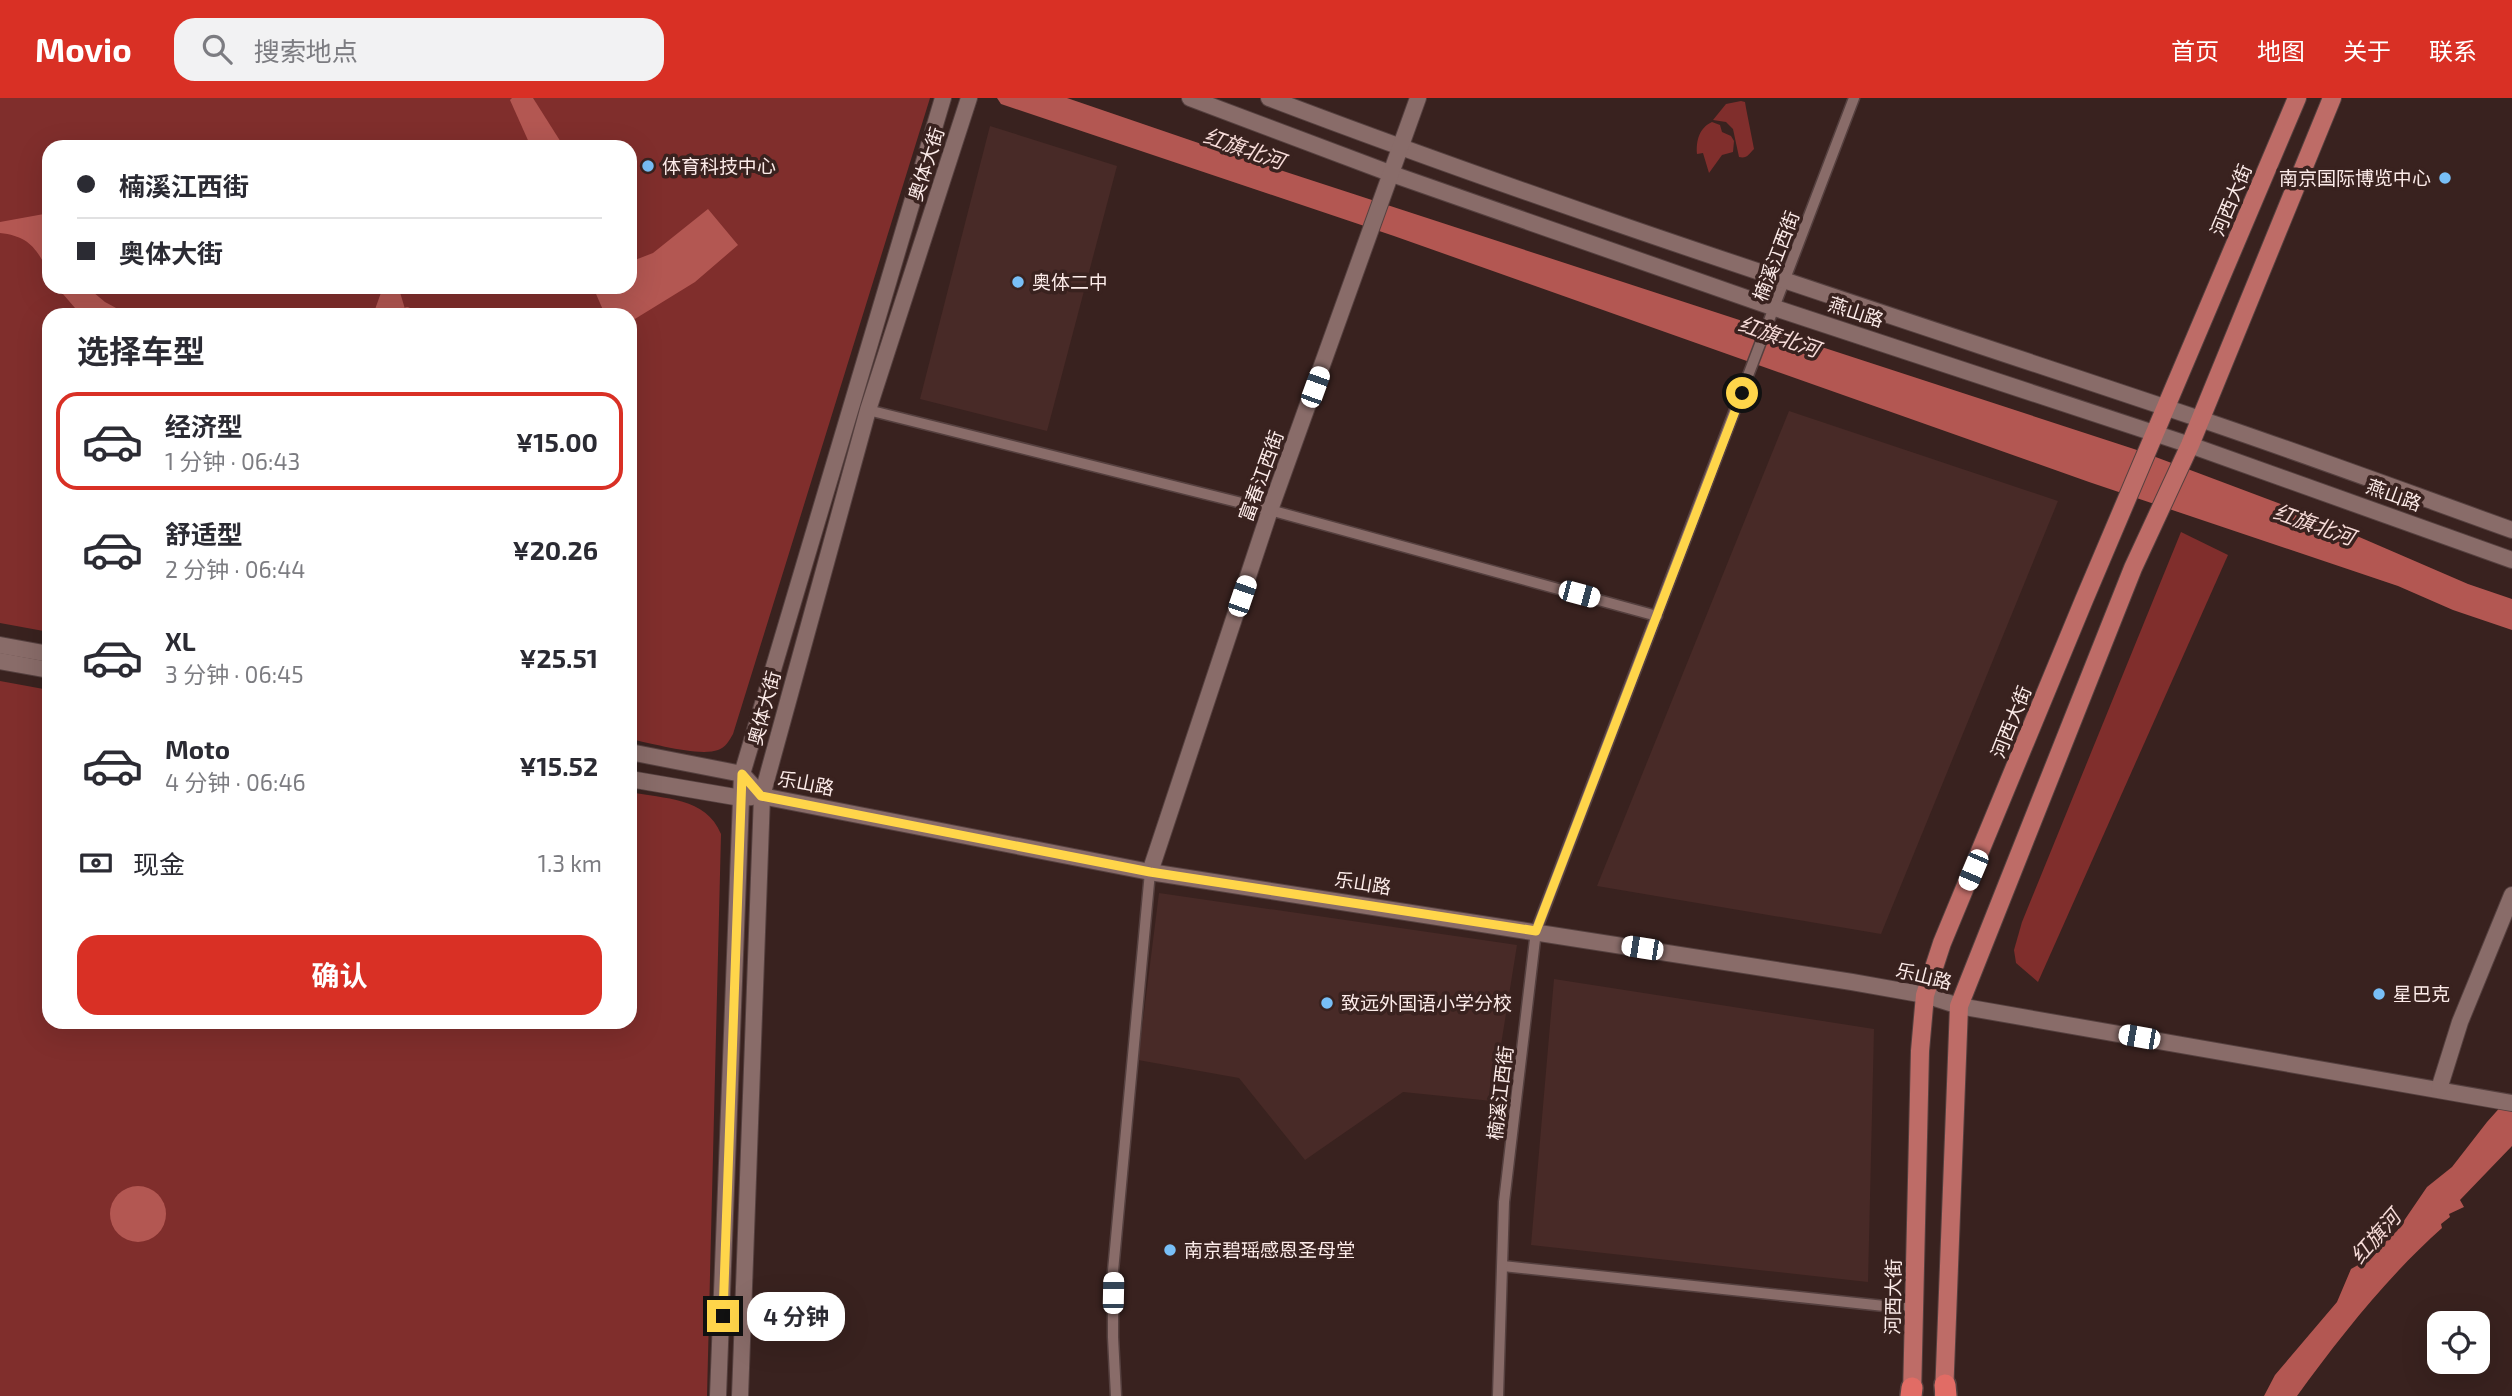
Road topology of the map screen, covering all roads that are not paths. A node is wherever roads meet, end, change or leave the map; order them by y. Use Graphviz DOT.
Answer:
graph roads {
  1 [pos="943,98"];
  2 [pos="969,98"];
  3 [pos="1190,98"];
  4 [pos="1269,98"];
  5 [pos="1418,98"];
  6 [pos="1854,98"];
  7 [pos="2297,98"];
  8 [pos="2332,98"];
  9 [pos="1401,148"];
  10 [pos="1392,174"];
  11 [pos="1784,281"];
  12 [pos="1774,307"];
  13 [pos="2166,408"];
  14 [pos="868,410"];
  15 [pos="2201,419"];
  16 [pos="2155,434"];
  17 [pos="2190,445"];
  18 [pos="1270,510"];
  19 [pos="2512,530"];
  20 [pos="2512,559"];
  21 [pos="1657,615"];
  22 [pos="0,645"];
  23 [pos="42,653"];
  24 [pos="0,661"];
  25 [pos="42,669"];
  26 [pos="637,753"];
  27 [pos="742,774"];
  28 [pos="637,780"];
  29 [pos="761,796"];
  30 [pos="741,798"];
  31 [pos="1150,872"];
  32 [pos="2512,895"];
  33 [pos="1536,931"];
  34 [pos="1925,995"];
  35 [pos="1959,1006"];
  36 [pos="2439,1089"];
  37 [pos="2512,1103"];
  38 [pos="1503,1266"];
  39 [pos="1913,1310"];
  40 [pos="1945,1392"];
  41 [pos="1911,1393"];
  42 [pos="718,1396"];
  43 [pos="740,1396"];
  44 [pos="1116,1396"];
  45 [pos="1498,1396"];
  1 -- 27 [label="main road, 奥体大街"];
  2 -- 14 [label="main road, 奥体大街"];
  3 -- 10 [label="main road, 燕山路"];
  4 -- 9 [label="main road, 燕山路"];
  5 -- 9 [label="main road, 富春江西街"];
  6 -- 11 [label="street, 楠溪江西街"];
  7 -- 13 [label="main road, 河西大街"];
  8 -- 15 [label="main road"];
  9 -- 10 [label="main road, 富春江西街"];
  9 -- 11 [label="main road, 燕山路"];
  10 -- 12 [label="main road, 燕山路"];
  10 -- 18 [label="main road, 富春江西街"];
  11 -- 12 [label="street, 楠溪江西街"];
  11 -- 13 [label="main road, 燕山路"];
  12 -- 16 [label="main road, 燕山路"];
  12 -- 21 [label="street, 楠溪江西街"];
  13 -- 15 [label="main road, 燕山路"];
  13 -- 16 [label="main road, 河西大街"];
  14 -- 18 [label="street"];
  14 -- 29 [label="main road, 奥体大街"];
  15 -- 17 [label="main road"];
  15 -- 19 [label="main road, 燕山路"];
  16 -- 17 [label="main road, 燕山路"];
  16 -- 34 [label="main road, 河西大街"];
  17 -- 20 [label="main road, 燕山路"];
  17 -- 35 [label="main road"];
  18 -- 21 [label="street"];
  18 -- 31 [label="main road, 富春江西街"];
  21 -- 33 [label="street, 楠溪江西街"];
  22 -- 23 [label="main road"];
  24 -- 25 [label="main road"];
  26 -- 27 [label="main road"];
  27 -- 29 [label="main road, 乐山路"];
  27 -- 30 [label="main road, 奥体大街"];
  28 -- 30 [label="main road, 乐山路"];
  29 -- 30 [label="main road, 乐山路"];
  29 -- 31 [label="main road, 乐山路"];
  29 -- 43 [label="main road, 奥体大街"];
  30 -- 42 [label="main road, 奥体大街"];
  31 -- 33 [label="main road, 乐山路"];
  31 -- 44 [label="street"];
  32 -- 36 [label="main road"];
  33 -- 34 [label="main road, 乐山路"];
  33 -- 38 [label="street, 楠溪江西街"];
  34 -- 35 [label="main road, 乐山路"];
  34 -- 39 [label="main road, 河西大街"];
  35 -- 36 [label="main road, 乐山路"];
  35 -- 40 [label="main road"];
  36 -- 37 [label="main road, 乐山路"];
  38 -- 39 [label="street"];
  38 -- 45 [label="street, 楠溪江西街"];
  39 -- 41 [label="main road, 河西大街"];
}
